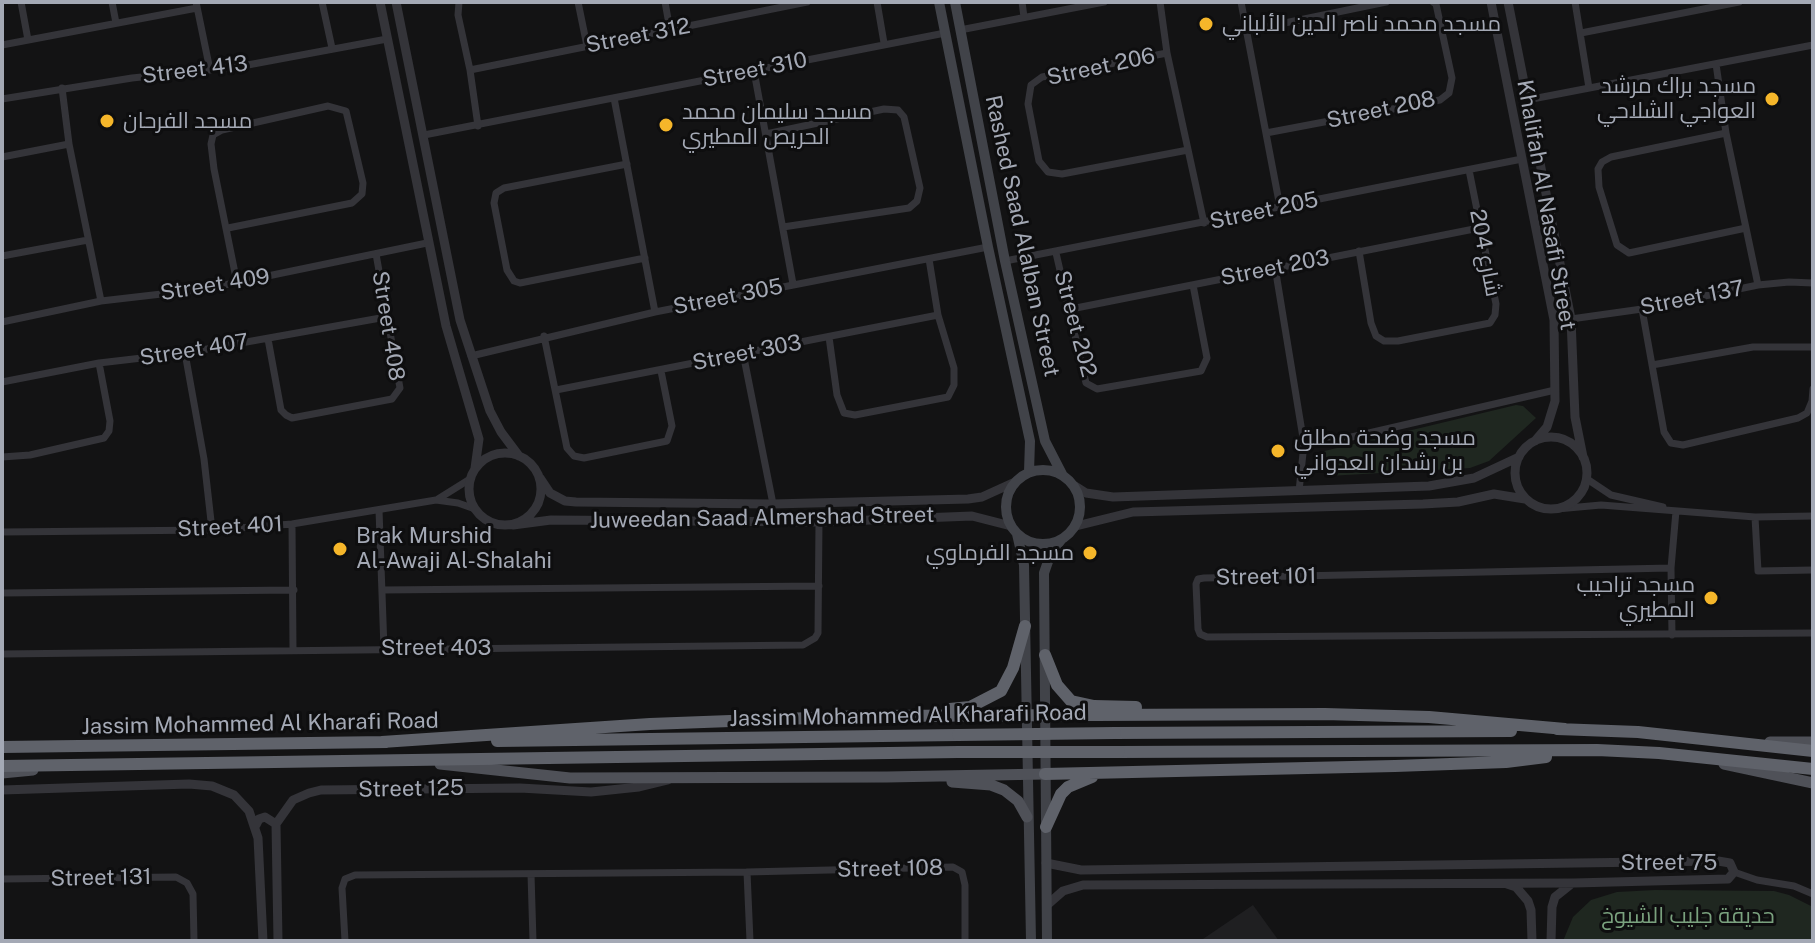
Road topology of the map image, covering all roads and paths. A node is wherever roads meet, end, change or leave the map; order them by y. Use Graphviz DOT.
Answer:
graph roads {
  1 [pos="21,2"];
  2 [pos="112,2"];
  3 [pos="322,2"];
  4 [pos="380,2"];
  5 [pos="396,2"];
  6 [pos="459,2"];
  7 [pos="578,2"];
  8 [pos="665,2"];
  9 [pos="750,2"];
  10 [pos="807,2"];
  11 [pos="877,2"];
  12 [pos="939,2"];
  13 [pos="955,2"];
  14 [pos="1022,2"];
  15 [pos="1104,2"];
  16 [pos="1160,2"];
  17 [pos="1241,2"];
  18 [pos="1386,2"];
  19 [pos="1433,2"];
  20 [pos="1575,2"];
  21 [pos="1739,2"];
  22 [pos="197,5"];
  23 [pos="1707,5"];
  24 [pos="1509,6"];
  25 [pos="1492,7"];
  26 [pos="752,13"];
  27 [pos="1024,17"];
  28 [pos="116,23"];
  29 [pos="670,30"];
  30 [pos="960,30"];
  31 [pos="1246,31"];
  32 [pos="945,33"];
  33 [pos="1581,33"];
  34 [pos="387,39"];
  35 [pos="28,40"];
  36 [pos="884,43"];
  37 [pos="2,45"];
  38 [pos="1813,45"];
  39 [pos="587,46"];
  40 [pos="332,48"];
  41 [pos="1167,53"];
  42 [pos="1716,64"];
  43 [pos="210,70"];
  44 [pos="470,70"];
  45 [pos="754,71"];
  46 [pos="970,80"];
  47 [pos="954,83"];
  48 [pos="62,88"];
  49 [pos="1589,88"];
  50 [pos="614,98"];
  51 [pos="2,99"];
  52 [pos="1527,100"];
  53 [pos="478,126"];
  54 [pos="1266,133"];
  55 [pos="1726,133"];
  56 [pos="766,134"];
  57 [pos="424,135"];
  58 [pos="69,144"];
  59 [pos="1188,150"];
  60 [pos="2,157"];
  61 [pos="1522,159"];
  62 [pos="627,164"];
  63 [pos="1469,170"];
  64 [pos="996,204"];
  65 [pos="980,206"];
  66 [pos="1280,207"];
  67 [pos="1204,223"];
  68 [pos="783,227"];
  69 [pos="228,228"];
  70 [pos="1479,228"];
  71 [pos="1746,228"];
  72 [pos="88,240"];
  73 [pos="427,243"];
  74 [pos="988,247"];
  75 [pos="1359,251"];
  76 [pos="1056,253"];
  77 [pos="376,254"];
  78 [pos="2,256"];
  79 [pos="645,258"];
  80 [pos="929,259"];
  81 [pos="1005,261"];
  82 [pos="1560,265"];
  83 [pos="1275,267"];
  84 [pos="1543,268"];
  85 [pos="237,283"];
  86 [pos="1813,283"];
  87 [pos="793,284"];
  88 [pos="1193,285"];
  89 [pos="1758,285"];
  90 [pos="101,301"];
  91 [pos="1071,309"];
  92 [pos="1642,309"];
  93 [pos="655,312"];
  94 [pos="938,315"];
  95 [pos="386,317"];
  96 [pos="1571,319"];
  97 [pos="2,322"];
  98 [pos="544,336"];
  99 [pos="829,337"];
  100 [pos="268,339"];
  101 [pos="1813,347"];
  102 [pos="185,353"];
  103 [pos="743,353"];
  104 [pos="471,356"];
  105 [pos="99,363"];
  106 [pos="1652,365"];
  107 [pos="661,371"];
  108 [pos="2,382"];
  109 [pos="1813,389"];
  110 [pos="556,390"];
  111 [pos="1555,390"];
  112 [pos="1535,441"];
  113 [pos="1304,444"];
  114 [pos="519,456"];
  115 [pos="2,457"];
  116 [pos="1519,457"];
  117 [pos="1583,457"];
  118 [pos="475,468"];
  119 [pos="1029,472"];
  120 [pos="1062,474"];
  121 [pos="540,478"];
  122 [pos="470,479"];
  123 [pos="1587,479"];
  124 [pos="1015,482"];
  125 [pos="1075,486"];
  126 [pos="1299,491"];
  127 [pos="1184,493"];
  128 [pos="1202,493"];
  129 [pos="1525,499"];
  130 [pos="436,500"];
  131 [pos="773,504"];
  132 [pos="475,509"];
  133 [pos="1185,509"];
  134 [pos="1201,509"];
  135 [pos="1557,509"];
  136 [pos="379,510"];
  137 [pos="1676,511"];
  138 [pos="1813,516"];
  139 [pos="1755,517"];
  140 [pos="819,522"];
  141 [pos="292,524"];
  142 [pos="513,525"];
  143 [pos="1076,526"];
  144 [pos="212,530"];
  145 [pos="1014,530"];
  146 [pos="2,535"];
  147 [pos="1061,540"];
  148 [pos="1671,568"];
  149 [pos="1813,570"];
  150 [pos="819,586"];
  151 [pos="294,590"];
  152 [pos="382,590"];
  153 [pos="2,593"];
  154 [pos="1025,626"];
  155 [pos="1813,633"];
  156 [pos="1672,635"];
  157 [pos="384,649"];
  158 [pos="293,650"];
  159 [pos="2,654"];
  160 [pos="1045,655"];
  161 [pos="1267,715"];
  162 [pos="864,716"];
  163 [pos="1026,716"];
  164 [pos="1045,716"];
  165 [pos="1565,729"];
  166 [pos="1730,741"];
  167 [pos="382,742"];
  168 [pos="1813,742"];
  169 [pos="2,746"];
  170 [pos="1597,750"];
  171 [pos="1813,751"];
  172 [pos="1697,757"];
  173 [pos="403,760"];
  174 [pos="101,764"];
  175 [pos="2,766"];
  176 [pos="1813,769"];
  177 [pos="2,773"];
  178 [pos="1112,773"];
  179 [pos="1027,774"];
  180 [pos="1045,774"];
  181 [pos="887,777"];
  182 [pos="677,778"];
  183 [pos="1813,783"];
  184 [pos="2,790"];
  185 [pos="1027,817"];
  186 [pos="276,824"];
  187 [pos="256,825"];
  188 [pos="1046,827"];
  189 [pos="1046,863"];
  190 [pos="1586,864"];
  191 [pos="1197,868"];
  192 [pos="747,872"];
  193 [pos="1734,872"];
  194 [pos="531,874"];
  195 [pos="2,879"];
  196 [pos="1587,882"];
  197 [pos="1504,883"];
  198 [pos="1574,883"];
  199 [pos="1197,884"];
  200 [pos="1813,894"];
  201 [pos="1047,905"];
  202 [pos="194,941"];
  203 [pos="263,941"];
  204 [pos="278,941"];
  205 [pos="345,941"];
  206 [pos="533,941"];
  207 [pos="750,941"];
  208 [pos="965,941"];
  209 [pos="1031,941"];
  210 [pos="1047,941"];
  211 [pos="1532,941"];
  212 [pos="1551,941"];
  1 -- 35 [label="street"];
  2 -- 28 [label="street"];
  3 -- 40 [label="street"];
  4 -- 34 [label="street"];
  5 -- 57 [label="street"];
  6 -- 44 [label="street"];
  7 -- 39 [label="street"];
  8 -- 29 [label="street"];
  9 -- 26 [label="street"];
  10 -- 26 [label="street, Street 312"];
  11 -- 36 [label="street"];
  12 -- 32 [label="main road, Rashed Saad Alalban Street"];
  13 -- 30 [label="main road, Rashed Saad Alalban Street"];
  14 -- 27 [label="street"];
  15 -- 27 [label="street"];
  16 -- 41 [label="street"];
  17 -- 31 [label="street"];
  18 -- 31 [label="street"];
  19 -- 54 [label="street, Street 208"];
  20 -- 33 [label="street"];
  21 -- 23 [label="street"];
  22 -- 28 [label="street"];
  22 -- 43 [label="street"];
  23 -- 33 [label="street"];
  24 -- 25 [label="street"];
  24 -- 52 [label="street, Khalifah Al Nasafi Street"];
  25 -- 61 [label="street, Khalifah Al Nasafi Street"];
  26 -- 29 [label="street, Street 312"];
  27 -- 30 [label="street"];
  28 -- 35 [label="street"];
  29 -- 39 [label="street, Street 312"];
  30 -- 46 [label="main road, Rashed Saad Alalban Street"];
  31 -- 54 [label="street"];
  32 -- 36 [label="street, Street 310"];
  32 -- 47 [label="main road, Rashed Saad Alalban Street"];
  33 -- 49 [label="street"];
  34 -- 40 [label="street, Street 413"];
  34 -- 73 [label="street"];
  35 -- 37 [label="street"];
  36 -- 45 [label="street, Street 310"];
  38 -- 42 [label="street"];
  39 -- 44 [label="street, Street 312"];
  40 -- 43 [label="street, Street 413"];
  41 -- 59 [label="street"];
  41 -- 59 [label="street, Street 206"];
  42 -- 49 [label="street"];
  42 -- 55 [label="street"];
  43 -- 48 [label="street, Street 413"];
  44 -- 53 [label="street"];
  45 -- 50 [label="street, Street 310"];
  45 -- 56 [label="street"];
  46 -- 47 [label="main road"];
  46 -- 64 [label="main road, Rashed Saad Alalban Street"];
  47 -- 65 [label="main road, Rashed Saad Alalban Street"];
  48 -- 51 [label="street, Street 413"];
  48 -- 58 [label="street"];
  49 -- 52 [label="street"];
  50 -- 53 [label="street, Street 310"];
  50 -- 62 [label="street"];
  52 -- 82 [label="street, Khalifah Al Nasafi Street"];
  53 -- 57 [label="street, Street 310"];
  54 -- 66 [label="street"];
  55 -- 71 [label="street"];
  55 -- 71 [label="street"];
  56 -- 68 [label="street"];
  56 -- 68 [label="street"];
  57 -- 104 [label="street"];
  58 -- 60 [label="street"];
  58 -- 72 [label="street"];
  59 -- 67 [label="street"];
  61 -- 63 [label="street, Street 205"];
  61 -- 84 [label="street, Khalifah Al Nasafi Street"];
  62 -- 79 [label="street"];
  62 -- 79 [label="street"];
  63 -- 66 [label="street, Street 205"];
  63 -- 70 [label="street, شارع 204"];
  64 -- 65 [label="main road"];
  64 -- 81 [label="main road, Rashed Saad Alalban Street"];
  65 -- 74 [label="main road, Rashed Saad Alalban Street"];
  66 -- 67 [label="street, Street 205"];
  67 -- 76 [label="street, Street 205"];
  68 -- 87 [label="street"];
  69 -- 69 [label="street"];
  69 -- 85 [label="street"];
  70 -- 75 [label="street, Street 203"];
  70 -- 75 [label="street, شارع 204"];
  71 -- 89 [label="street"];
  72 -- 78 [label="street"];
  72 -- 90 [label="street"];
  73 -- 77 [label="street, Street 409"];
  73 -- 118 [label="street"];
  74 -- 80 [label="street, Street 305"];
  74 -- 119 [label="main road, Rashed Saad Alalban Street"];
  75 -- 83 [label="street, Street 203"];
  76 -- 81 [label="street, Street 205"];
  76 -- 91 [label="street, Street 202"];
  77 -- 85 [label="street, Street 409"];
  77 -- 95 [label="street, Street 408"];
  79 -- 93 [label="street"];
  80 -- 87 [label="street, Street 305"];
  80 -- 94 [label="street"];
  81 -- 120 [label="main road, Rashed Saad Alalban Street"];
  82 -- 84 [label="street"];
  82 -- 96 [label="street, Khalifah Al Nasafi Street"];
  83 -- 88 [label="street, Street 203"];
  83 -- 113 [label="street"];
  84 -- 111 [label="street, Khalifah Al Nasafi Street"];
  85 -- 90 [label="street, Street 409"];
  86 -- 89 [label="street, Street 137"];
  87 -- 93 [label="street, Street 305"];
  88 -- 91 [label="street, Street 203"];
  88 -- 91 [label="street, Street 202"];
  89 -- 92 [label="street, Street 137"];
  90 -- 97 [label="street, Street 409"];
  92 -- 96 [label="street, Street 137"];
  92 -- 106 [label="street"];
  93 -- 98 [label="street, Street 305"];
  94 -- 99 [label="street, Street 303"];
  94 -- 99 [label="street"];
  95 -- 100 [label="street, Street 407"];
  95 -- 100 [label="street, Street 408"];
  96 -- 117 [label="street, Khalifah Al Nasafi Street"];
  98 -- 104 [label="street, Street 305"];
  98 -- 110 [label="street"];
  99 -- 103 [label="street, Street 303"];
  100 -- 102 [label="street, Street 407"];
  101 -- 106 [label="street"];
  102 -- 105 [label="street, Street 407"];
  102 -- 144 [label="street"];
  103 -- 107 [label="street, Street 303"];
  103 -- 131 [label="street"];
  104 -- 114 [label="street"];
  105 -- 108 [label="street, Street 407"];
  105 -- 115 [label="street"];
  106 -- 109 [label="street"];
  107 -- 110 [label="street, Street 303"];
  107 -- 110 [label="street"];
  111 -- 112 [label="street, Khalifah Al Nasafi Street"];
  111 -- 113 [label="street"];
  112 -- 116 [label="street"];
  112 -- 117 [label="street"];
  113 -- 126 [label="street"];
  114 -- 118 [label="street"];
  114 -- 121 [label="street"];
  116 -- 126 [label="street"];
  116 -- 129 [label="street"];
  117 -- 123 [label="street"];
  118 -- 122 [label="street"];
  119 -- 120 [label="main road"];
  119 -- 124 [label="main road"];
  120 -- 125 [label="main road"];
  121 -- 131 [label="street, Juweedan Saad Almershad Street"];
  121 -- 142 [label="street"];
  122 -- 130 [label="street, Street 401"];
  122 -- 132 [label="street"];
  123 -- 135 [label="street"];
  123 -- 137 [label="street"];
  124 -- 131 [label="street, Juweedan Saad Almershad Street"];
  124 -- 145 [label="main road"];
  125 -- 127 [label="street"];
  125 -- 143 [label="main road"];
  126 -- 128 [label="street"];
  127 -- 128 [label="street"];
  127 -- 133 [label="street"];
  128 -- 134 [label="street"];
  129 -- 134 [label="street"];
  129 -- 135 [label="street"];
  130 -- 132 [label="street, Street 401"];
  130 -- 136 [label="street, Street 401"];
  132 -- 142 [label="street"];
  133 -- 134 [label="street"];
  133 -- 143 [label="street"];
  135 -- 137 [label="street"];
  136 -- 141 [label="street, Street 401"];
  136 -- 152 [label="street"];
  137 -- 139 [label="street"];
  137 -- 148 [label="street"];
  138 -- 139 [label="street"];
  139 -- 149 [label="street"];
  140 -- 142 [label="street, Juweedan Saad Almershad Street"];
  140 -- 145 [label="street, Juweedan Saad Almershad Street"];
  140 -- 150 [label="street, Street 403"];
  141 -- 144 [label="street, Street 401"];
  141 -- 151 [label="street"];
  143 -- 147 [label="main road"];
  144 -- 146 [label="street, Street 401"];
  145 -- 147 [label="main road"];
  145 -- 154 [label="main road"];
  147 -- 160 [label="main road"];
  148 -- 156 [label="street"];
  148 -- 156 [label="street, Street 101"];
  150 -- 152 [label="street"];
  150 -- 157 [label="street, Street 403"];
  151 -- 153 [label="street"];
  151 -- 158 [label="street"];
  152 -- 157 [label="street"];
  154 -- 162 [label="highway"];
  154 -- 163 [label="main road"];
  155 -- 156 [label="street, Street 101"];
  157 -- 158 [label="street, Street 403"];
  158 -- 159 [label="street, Street 403"];
  160 -- 161 [label="highway"];
  160 -- 164 [label="main road"];
  161 -- 164 [label="highway"];
  161 -- 165 [label="highway"];
  162 -- 163 [label="highway"];
  162 -- 167 [label="highway"];
  163 -- 164 [label="highway"];
  163 -- 179 [label="main road"];
  164 -- 180 [label="main road"];
  165 -- 166 [label="highway, Jassim Mohammed Al Kharafi Road"];
  165 -- 167 [label="highway, Jassim Mohammed Al Kharafi Road, bridge"];
  166 -- 168 [label="main road"];
  166 -- 171 [label="highway, Jassim Mohammed Al Kharafi Road"];
  167 -- 169 [label="highway, Jassim Mohammed Al Kharafi Road"];
  170 -- 172 [label="highway, Jassim Mohammed Al Kharafi Road"];
  170 -- 173 [label="highway, Jassim Mohammed Al Kharafi Road, bridge"];
  170 -- 178 [label="highway"];
  172 -- 176 [label="highway, Jassim Mohammed Al Kharafi Road"];
  172 -- 183 [label="main road"];
  173 -- 174 [label="highway, Jassim Mohammed Al Kharafi Road"];
  173 -- 182 [label="main road"];
  174 -- 175 [label="highway, Jassim Mohammed Al Kharafi Road"];
  174 -- 177 [label="main road"];
  178 -- 180 [label="highway"];
  178 -- 188 [label="highway"];
  179 -- 180 [label="main road"];
  179 -- 181 [label="main road"];
  179 -- 185 [label="main road"];
  180 -- 188 [label="main road"];
  181 -- 182 [label="main road"];
  181 -- 185 [label="main road"];
  182 -- 186 [label="street, Street 125"];
  184 -- 187 [label="street"];
  185 -- 209 [label="main road"];
  186 -- 187 [label="street"];
  186 -- 204 [label="street"];
  187 -- 203 [label="street"];
  188 -- 189 [label="main road"];
  189 -- 191 [label="street, Street 75"];
  189 -- 201 [label="main road"];
  190 -- 191 [label="street, Street 75"];
  190 -- 193 [label="street, Street 75"];
  190 -- 196 [label="street"];
  191 -- 199 [label="street"];
  192 -- 194 [label="street, Street 108"];
  192 -- 207 [label="street"];
  192 -- 208 [label="street, Street 108"];
  193 -- 196 [label="street, Street 75"];
  193 -- 200 [label="street"];
  194 -- 205 [label="street, Street 108"];
  194 -- 206 [label="street"];
  195 -- 202 [label="street, Street 131"];
  196 -- 198 [label="street, Street 75"];
  197 -- 198 [label="street, Street 75"];
  197 -- 199 [label="street, Street 75"];
  197 -- 211 [label="street"];
  198 -- 212 [label="street"];
  199 -- 201 [label="street, Street 75"];
  201 -- 210 [label="main road"];
}
